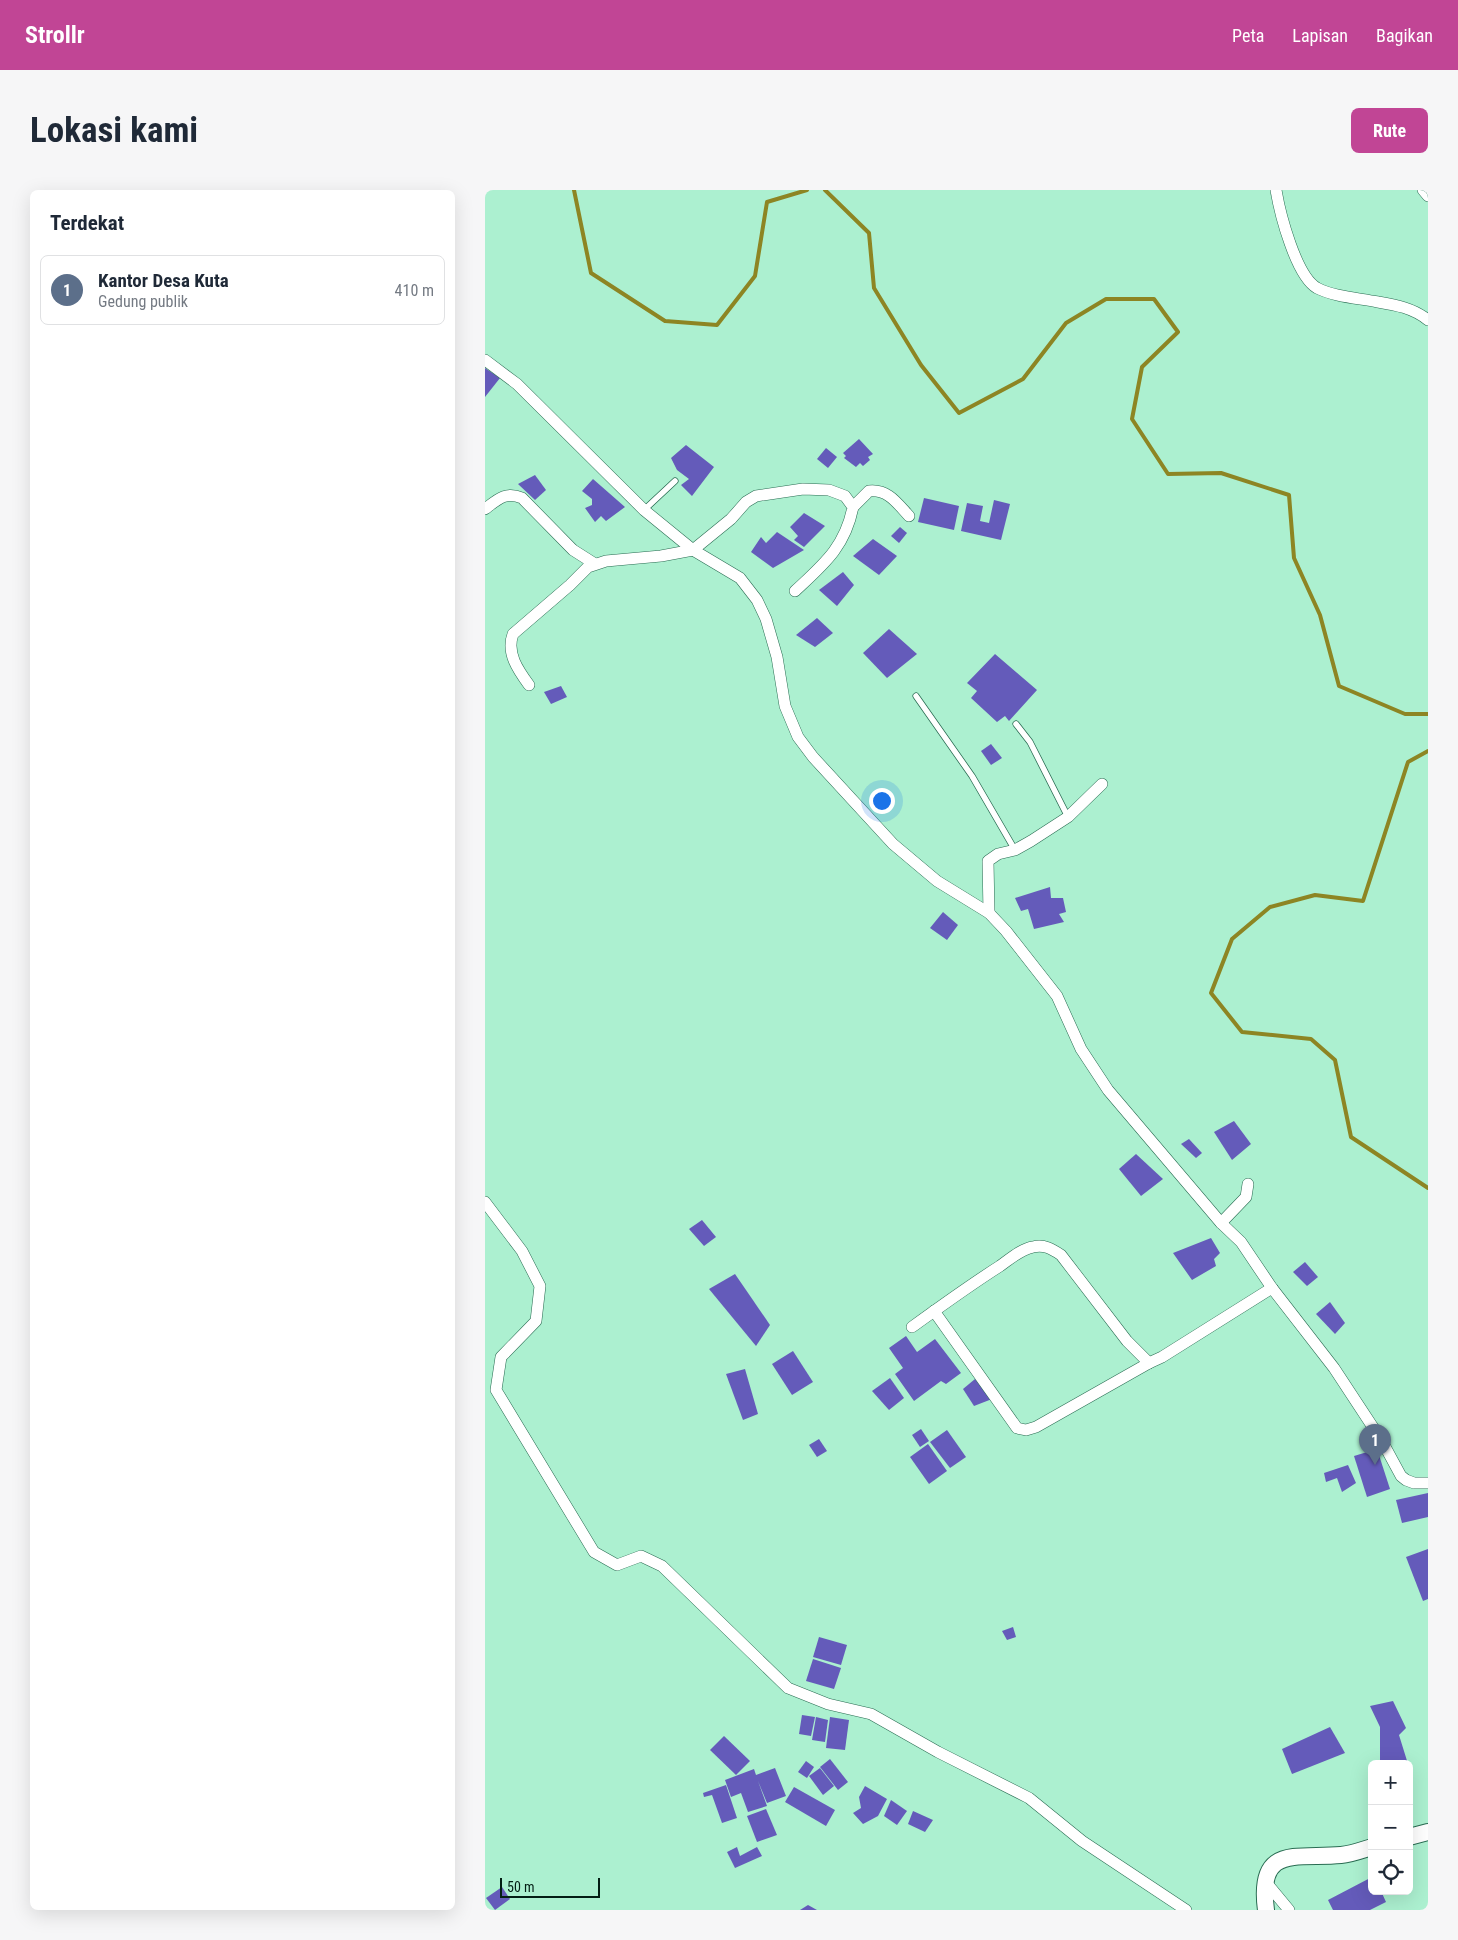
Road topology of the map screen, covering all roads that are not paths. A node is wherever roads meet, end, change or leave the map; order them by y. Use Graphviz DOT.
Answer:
graph roads {
  1 [pos="1276,190"];
  2 [pos="1423,190"];
  3 [pos="1428,196"];
  4 [pos="1428,320"];
  5 [pos="485,360"];
  6 [pos="675,480"];
  7 [pos="853,507"];
  8 [pos="485,510"];
  9 [pos="644,510"];
  10 [pos="909,516"];
  11 [pos="693,550"];
  12 [pos="595,564"];
  13 [pos="795,591"];
  14 [pos="529,685"];
  15 [pos="916,696"];
  16 [pos="1016,724"];
  17 [pos="1102,784"];
  18 [pos="1068,817"];
  19 [pos="1015,850"];
  20 [pos="989,913"];
  21 [pos="1248,1184"];
  22 [pos="485,1202"];
  23 [pos="1221,1223"];
  24 [pos="1272,1288"];
  25 [pos="934,1311"];
  26 [pos="912,1327"];
  27 [pos="1149,1363"];
  28 [pos="1428,1483"];
  29 [pos="1428,1832"];
  30 [pos="1413,1836"];
  31 [pos="1368,1848"];
  32 [pos="1265,1882"];
  33 [pos="1186,1910"];
  34 [pos="1266,1910"];
  35 [pos="1289,1910"];
  1 -- 4 [label="street"];
  2 -- 3 [label="street"];
  5 -- 9 [label="street"];
  6 -- 9 [label="lane"];
  7 -- 10 [label="street"];
  7 -- 11 [label="street"];
  7 -- 13 [label="street"];
  8 -- 12 [label="street"];
  9 -- 11 [label="street"];
  11 -- 12 [label="street"];
  11 -- 20 [label="street"];
  12 -- 14 [label="street"];
  15 -- 19 [label="lane"];
  16 -- 18 [label="lane"];
  17 -- 18 [label="street"];
  18 -- 19 [label="street"];
  19 -- 20 [label="street"];
  20 -- 23 [label="street"];
  21 -- 23 [label="street"];
  22 -- 33 [label="street"];
  23 -- 24 [label="street"];
  24 -- 27 [label="street"];
  24 -- 28 [label="street"];
  25 -- 26 [label="street"];
  25 -- 27 [label="street"];
  25 -- 27 [label="street"];
  29 -- 30 [label="main road"];
  31 -- 32 [label="main road"];
  32 -- 34 [label="main road"];
  32 -- 35 [label="street"];
}
